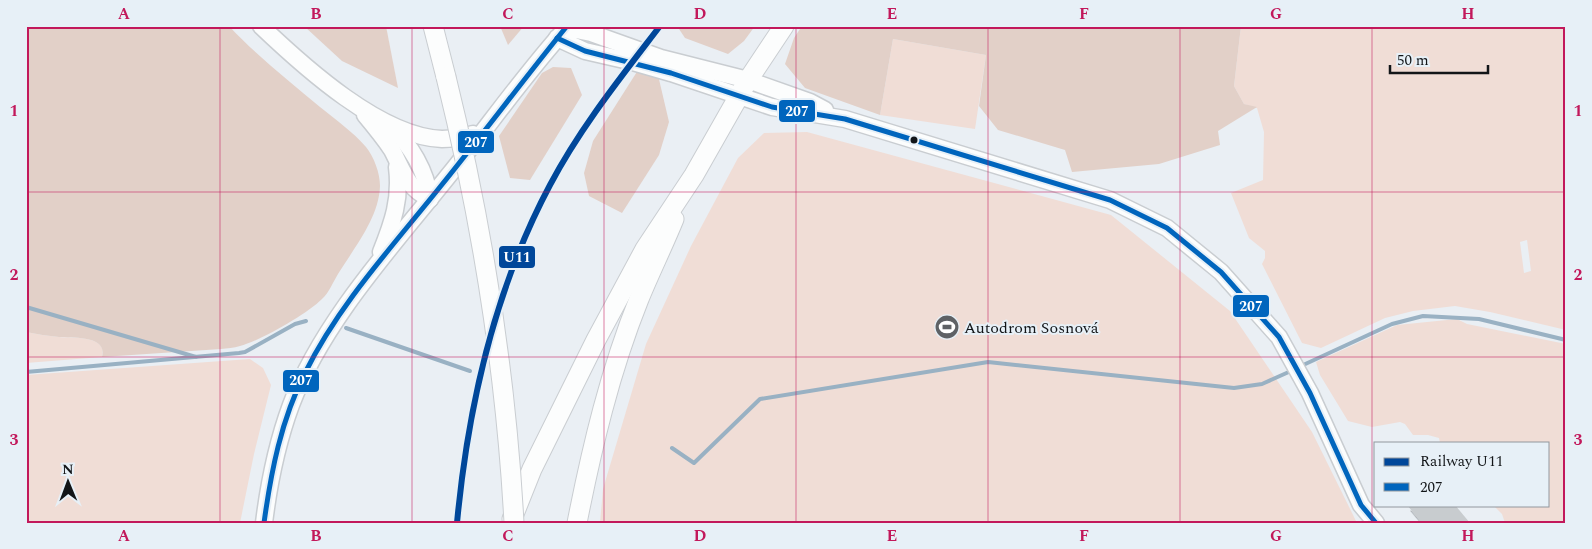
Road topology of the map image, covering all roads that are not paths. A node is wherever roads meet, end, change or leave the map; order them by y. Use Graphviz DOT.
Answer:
graph roads {
  1 [pos="261,26"];
  2 [pos="433,26"];
  3 [pos="784,26"];
  4 [pos="599,32"];
  5 [pos="559,36"];
  6 [pos="743,88"];
  7 [pos="357,106"];
  8 [pos="383,120"];
  9 [pos="485,131"];
  10 [pos="396,159"];
  11 [pos="694,174"];
  12 [pos="430,199"];
  13 [pos="373,270"];
  14 [pos="264,523"];
  15 [pos="510,523"];
  16 [pos="514,523"];
  17 [pos="578,523"];
  18 [pos="1376,523"];
  1 -- 7 [label="street"];
  2 -- 16 [label="main road, bridge"];
  3 -- 6 [label="main road"];
  4 -- 5 [label="street"];
  4 -- 6 [label="street"];
  5 -- 6 [label="street"];
  5 -- 9 [label="street"];
  6 -- 11 [label="main road"];
  6 -- 18 [label="street"];
  7 -- 8 [label="street"];
  7 -- 10 [label="street"];
  8 -- 9 [label="street"];
  8 -- 12 [label="street"];
  9 -- 12 [label="street"];
  10 -- 12 [label="street"];
  10 -- 13 [label="street"];
  11 -- 15 [label="main road"];
  11 -- 17 [label="main road"];
  12 -- 13 [label="street"];
  13 -- 14 [label="street"];
}
